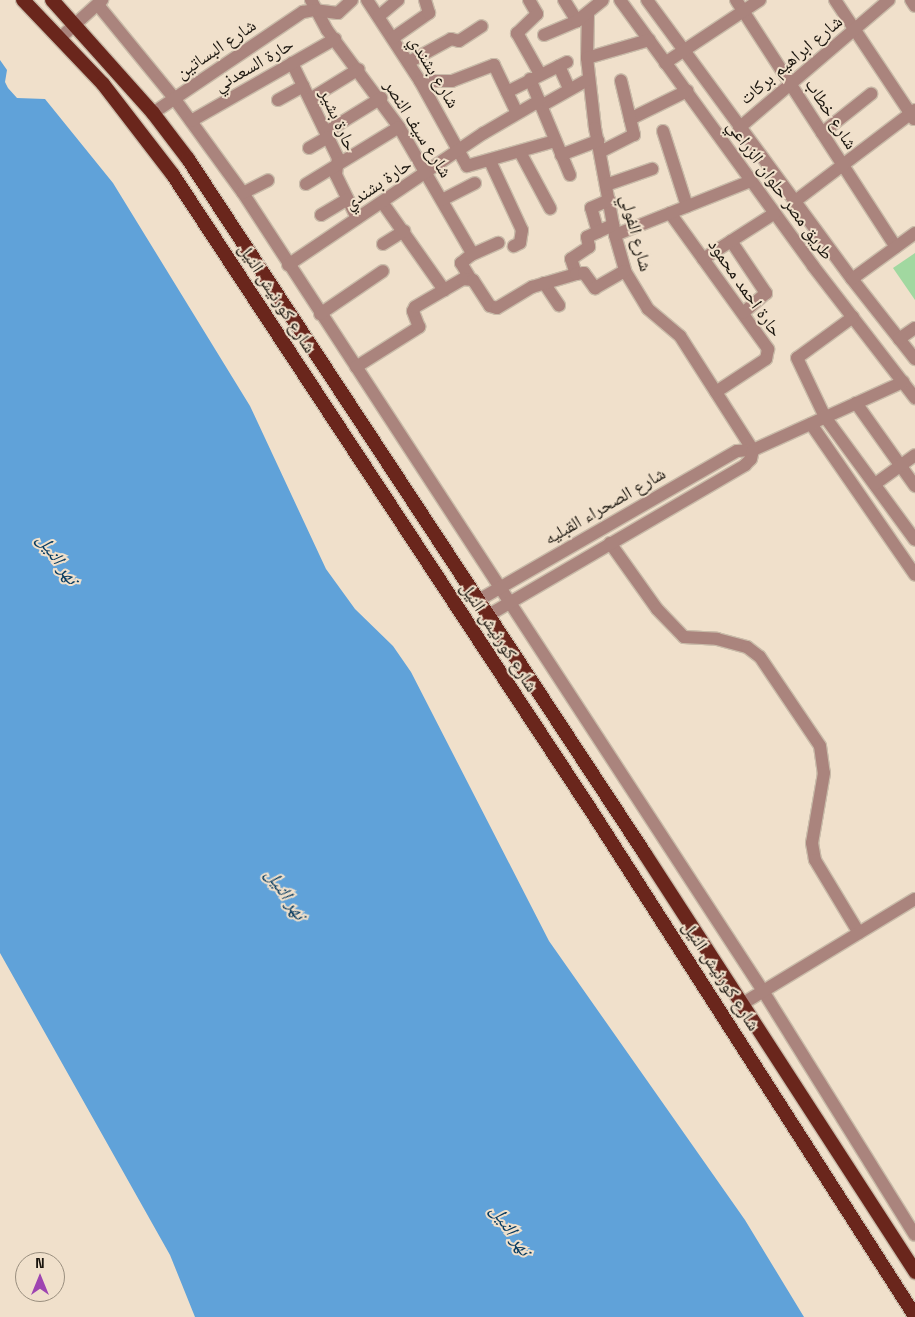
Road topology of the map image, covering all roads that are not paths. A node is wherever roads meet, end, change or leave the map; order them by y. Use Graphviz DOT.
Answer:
graph roads {
  1 [pos="22,0"];
  2 [pos="52,0"];
  3 [pos="367,0"];
  4 [pos="398,0"];
  5 [pos="425,0"];
  6 [pos="529,0"];
  7 [pos="564,0"];
  8 [pos="603,0"];
  9 [pos="620,0"];
  10 [pos="646,0"];
  11 [pos="760,0"];
  12 [pos="835,0"];
  13 [pos="889,0"];
  14 [pos="911,0"];
  15 [pos="349,1"];
  16 [pos="100,2"];
  17 [pos="315,5"];
  18 [pos="740,6"];
  19 [pos="915,6"];
  20 [pos="588,14"];
  21 [pos="380,16"];
  22 [pos="577,21"];
  23 [pos="75,24"];
  24 [pos="482,26"];
  25 [pos="855,29"];
  26 [pos="544,35"];
  27 [pos="60,38"];
  28 [pos="393,38"];
  29 [pos="335,39"];
  30 [pos="649,40"];
  31 [pos="682,52"];
  32 [pos="587,58"];
  33 [pos="408,62"];
  34 [pos="292,63"];
  35 [pos="665,63"];
  36 [pos="359,69"];
  37 [pos="535,77"];
  38 [pos="589,79"];
  39 [pos="420,81"];
  40 [pos="620,81"];
  41 [pos="790,84"];
  42 [pos="303,86"];
  43 [pos="569,88"];
  44 [pos="507,92"];
  45 [pos="686,92"];
  46 [pos="871,94"];
  47 [pos="174,98"];
  48 [pos="380,98"];
  49 [pos="310,99"];
  50 [pos="278,100"];
  51 [pos="540,104"];
  52 [pos="153,113"];
  53 [pos="517,113"];
  54 [pos="914,114"];
  55 [pos="630,119"];
  56 [pos="191,121"];
  57 [pos="399,127"];
  58 [pos="739,128"];
  59 [pos="663,131"];
  60 [pos="822,133"];
  61 [pos="327,135"];
  62 [pos="555,141"];
  63 [pos="599,146"];
  64 [pos="309,148"];
  65 [pos="458,150"];
  66 [pos="520,152"];
  67 [pos="561,155"];
  68 [pos="490,161"];
  69 [pos="339,163"];
  70 [pos="842,165"];
  71 [pos="652,169"];
  72 [pos="426,172"];
  73 [pos="570,175"];
  74 [pos="268,180"];
  75 [pos="751,181"];
  76 [pos="475,183"];
  77 [pos="306,184"];
  78 [pos="606,185"];
  79 [pos="242,193"];
  80 [pos="348,199"];
  81 [pos="442,200"];
  82 [pos="609,200"];
  83 [pos="382,202"];
  84 [pos="794,202"];
  85 [pos="687,206"];
  86 [pos="550,208"];
  87 [pos="670,213"];
  88 [pos="775,213"];
  89 [pos="321,215"];
  90 [pos="357,218"];
  91 [pos="614,230"];
  92 [pos="404,231"];
  93 [pos="598,232"];
  94 [pos="915,233"];
  95 [pos="731,241"];
  96 [pos="383,244"];
  97 [pos="498,244"];
  98 [pos="514,246"];
  99 [pos="896,247"];
  100 [pos="833,253"];
  101 [pos="471,255"];
  102 [pos="703,259"];
  103 [pos="288,265"];
  104 [pos="813,266"];
  105 [pos="383,271"];
  106 [pos="625,271"];
  107 [pos="576,274"];
  108 [pos="470,278"];
  109 [pos="852,279"];
  110 [pos="544,284"];
  111 [pos="444,290"];
  112 [pos="559,305"];
  113 [pos="742,313"];
  114 [pos="320,314"];
  115 [pos="853,317"];
  116 [pos="915,328"];
  117 [pos="899,339"];
  118 [pos="915,359"];
  119 [pos="356,367"];
  120 [pos="903,382"];
  121 [pos="716,392"];
  122 [pos="915,398"];
  123 [pos="856,403"];
  124 [pos="825,417"];
  125 [pos="811,424"];
  126 [pos="753,450"];
  127 [pos="915,455"];
  128 [pos="900,466"];
  129 [pos="874,484"];
  130 [pos="915,486"];
  131 [pos="915,540"];
  132 [pos="610,543"];
  133 [pos="915,575"];
  134 [pos="500,588"];
  135 [pos="477,601"];
  136 [pos="510,602"];
  137 [pos="486,616"];
  138 [pos="915,898"];
  139 [pos="859,933"];
  140 [pos="763,992"];
  141 [pos="742,1004"];
  142 [pos="858,1185"];
  143 [pos="841,1196"];
  144 [pos="915,1235"];
  145 [pos="914,1268"];
  146 [pos="915,1316"];
  1 -- 27 [label="highway, شارع كورنيش النيل"];
  2 -- 23 [label="highway, شارع كورنيش النيل"];
  3 -- 21 [label="street, شارع بشندي"];
  4 -- 21 [label="street"];
  5 -- 28 [label="street"];
  6 -- 37 [label="street"];
  7 -- 22 [label="street"];
  8 -- 20 [label="street"];
  9 -- 30 [label="street, طريق مصر حلوان الزراعي"];
  10 -- 31 [label="street, طريق مصر حلوان الزراعي"];
  11 -- 18 [label="street"];
  12 -- 25 [label="street"];
  13 -- 25 [label="street, شارع ابراهيم بركات"];
  14 -- 19 [label="street"];
  15 -- 17 [label="street, شارع البساتين"];
  16 -- 23 [label="street"];
  16 -- 47 [label="street"];
  17 -- 29 [label="street, شارع سيف النصر"];
  17 -- 47 [label="street, شارع البساتين"];
  18 -- 31 [label="street"];
  18 -- 41 [label="street, شارع خطاب"];
  20 -- 22 [label="street"];
  20 -- 32 [label="street, شارع الفولي"];
  21 -- 28 [label="street, شارع بشندي"];
  22 -- 26 [label="street"];
  23 -- 27 [label="street"];
  23 -- 52 [label="highway, شارع كورنيش النيل"];
  24 -- 33 [label="street"];
  25 -- 41 [label="street, شارع ابراهيم بركات"];
  25 -- 54 [label="street"];
  27 -- 143 [label="highway, شارع كورنيش النيل"];
  28 -- 33 [label="street, شارع بشندي"];
  29 -- 34 [label="street, حارة السعدني"];
  29 -- 36 [label="street, شارع سيف النصر"];
  30 -- 32 [label="street"];
  30 -- 35 [label="street, طريق مصر حلوان الزراعي"];
  31 -- 35 [label="street"];
  31 -- 58 [label="street, طريق مصر حلوان الزراعي"];
  32 -- 38 [label="street, شارع الفولي"];
  33 -- 39 [label="street, شارع بشندي"];
  34 -- 42 [label="street, حارة بشير"];
  34 -- 56 [label="street, حارة السعدني"];
  35 -- 45 [label="street, طريق مصر حلوان الزراعي"];
  36 -- 48 [label="street, شارع سيف النصر"];
  36 -- 49 [label="street"];
  37 -- 43 [label="street"];
  37 -- 44 [label="street"];
  37 -- 51 [label="street"];
  38 -- 43 [label="street, حارة بشندي"];
  38 -- 63 [label="street, شارع الفولي"];
  39 -- 44 [label="street"];
  39 -- 65 [label="street, شارع بشندي"];
  40 -- 55 [label="street"];
  41 -- 58 [label="street, شارع ابراهيم بركات"];
  41 -- 60 [label="street, شارع خطاب"];
  42 -- 49 [label="street, حارة بشير"];
  42 -- 50 [label="street"];
  43 -- 51 [label="street, حارة بشندي"];
  44 -- 53 [label="street"];
  45 -- 55 [label="street"];
  45 -- 75 [label="street, طريق مصر حلوان الزراعي"];
  46 -- 60 [label="street"];
  47 -- 52 [label="street, شارع البساتين"];
  47 -- 56 [label="street"];
  48 -- 57 [label="street, شارع سيف النصر"];
  48 -- 61 [label="street"];
  49 -- 61 [label="street, حارة بشير"];
  51 -- 53 [label="street, حارة بشندي"];
  51 -- 62 [label="street"];
  52 -- 135 [label="highway, شارع كورنيش النيل"];
  53 -- 65 [label="street, حارة بشندي"];
  54 -- 70 [label="street"];
  55 -- 63 [label="street"];
  56 -- 79 [label="street"];
  57 -- 69 [label="street"];
  57 -- 72 [label="street, شارع سيف النصر"];
  58 -- 84 [label="street, طريق مصر حلوان الزراعي"];
  59 -- 85 [label="street"];
  60 -- 70 [label="street, شارع خطاب"];
  61 -- 64 [label="street"];
  61 -- 69 [label="street, حارة بشير"];
  62 -- 66 [label="street"];
  62 -- 67 [label="street"];
  63 -- 67 [label="street"];
  63 -- 78 [label="street, شارع الفولي"];
  65 -- 68 [label="street, شارع بشندي"];
  65 -- 72 [label="street, حارة بشندي"];
  66 -- 68 [label="street"];
  66 -- 86 [label="street"];
  67 -- 73 [label="street"];
  68 -- 98 [label="street"];
  69 -- 77 [label="street"];
  69 -- 80 [label="street, حارة بشير"];
  70 -- 84 [label="street"];
  70 -- 99 [label="street, شارع خطاب"];
  71 -- 78 [label="street"];
  72 -- 81 [label="street, شارع سيف النصر"];
  72 -- 83 [label="street, حارة بشندي"];
  74 -- 79 [label="street"];
  75 -- 85 [label="street"];
  75 -- 88 [label="street, طريق مصر حلوان الزراعي"];
  76 -- 81 [label="street"];
  78 -- 82 [label="street, شارع الفولي"];
  79 -- 103 [label="street"];
  80 -- 89 [label="street"];
  80 -- 90 [label="street, حارة بشير"];
  81 -- 101 [label="street, شارع سيف النصر"];
  82 -- 91 [label="street, شارع الفولي"];
  82 -- 93 [label="street"];
  83 -- 90 [label="street, حارة بشندي"];
  83 -- 92 [label="street"];
  84 -- 100 [label="street, طريق مصر حلوان الزراعي"];
  85 -- 87 [label="street"];
  87 -- 91 [label="street"];
  87 -- 102 [label="street, حارة احمد محمود"];
  88 -- 95 [label="street"];
  88 -- 104 [label="street, طريق مصر حلوان الزراعي"];
  90 -- 103 [label="street, حارة بشندي"];
  91 -- 93 [label="street"];
  91 -- 106 [label="street, شارع الفولي"];
  92 -- 96 [label="street"];
  92 -- 111 [label="street"];
  93 -- 107 [label="street"];
  94 -- 99 [label="street"];
  95 -- 102 [label="street"];
  95 -- 113 [label="street"];
  97 -- 101 [label="street"];
  99 -- 109 [label="street"];
  100 -- 104 [label="street"];
  100 -- 109 [label="street, طريق مصر حلوان الزراعي"];
  101 -- 108 [label="street"];
  102 -- 113 [label="street, حارة احمد محمود"];
  103 -- 114 [label="street"];
  104 -- 115 [label="street, طريق مصر حلوان الزراعي"];
  105 -- 114 [label="street"];
  106 -- 107 [label="street"];
  106 -- 121 [label="street, شارع الفولي"];
  107 -- 110 [label="street"];
  108 -- 110 [label="street"];
  108 -- 111 [label="street"];
  109 -- 117 [label="street, طريق مصر حلوان الزراعي"];
  110 -- 112 [label="street"];
  111 -- 119 [label="street"];
  113 -- 121 [label="street, حارة احمد محمود"];
  114 -- 119 [label="street"];
  115 -- 120 [label="street, طريق مصر حلوان الزراعي"];
  115 -- 124 [label="street"];
  116 -- 117 [label="street"];
  117 -- 118 [label="street, طريق مصر حلوان الزراعي"];
  119 -- 134 [label="street"];
  120 -- 122 [label="street, طريق مصر حلوان الزراعي"];
  120 -- 123 [label="street, شارع الصحراء القبليه"];
  121 -- 126 [label="street, شارع الفولي"];
  123 -- 124 [label="street, شارع الصحراء القبليه"];
  123 -- 128 [label="street"];
  124 -- 125 [label="street, شارع الصحراء القبليه"];
  124 -- 129 [label="street"];
  125 -- 126 [label="street, شارع الصحراء القبليه"];
  125 -- 133 [label="street"];
  126 -- 132 [label="street, شارع الصحراء القبليه"];
  126 -- 134 [label="street, شارع الصحراء القبليه"];
  127 -- 128 [label="street"];
  128 -- 129 [label="street"];
  128 -- 130 [label="street"];
  129 -- 131 [label="street"];
  132 -- 136 [label="street, شارع الصحراء القبليه"];
  132 -- 139 [label="street"];
  134 -- 135 [label="street, شارع الصحراء القبليه"];
  134 -- 136 [label="street"];
  135 -- 137 [label="highway, شارع كورنيش النيل"];
  136 -- 137 [label="street, شارع الصحراء القبليه"];
  136 -- 140 [label="street"];
  137 -- 141 [label="highway, شارع كورنيش النيل"];
  138 -- 139 [label="street"];
  139 -- 140 [label="street"];
  140 -- 141 [label="street"];
  140 -- 144 [label="street"];
  141 -- 142 [label="highway, شارع كورنيش النيل"];
  142 -- 143 [label="highway"];
  142 -- 145 [label="highway, شارع كورنيش النيل"];
  143 -- 146 [label="highway, شارع كورنيش النيل"];
}
